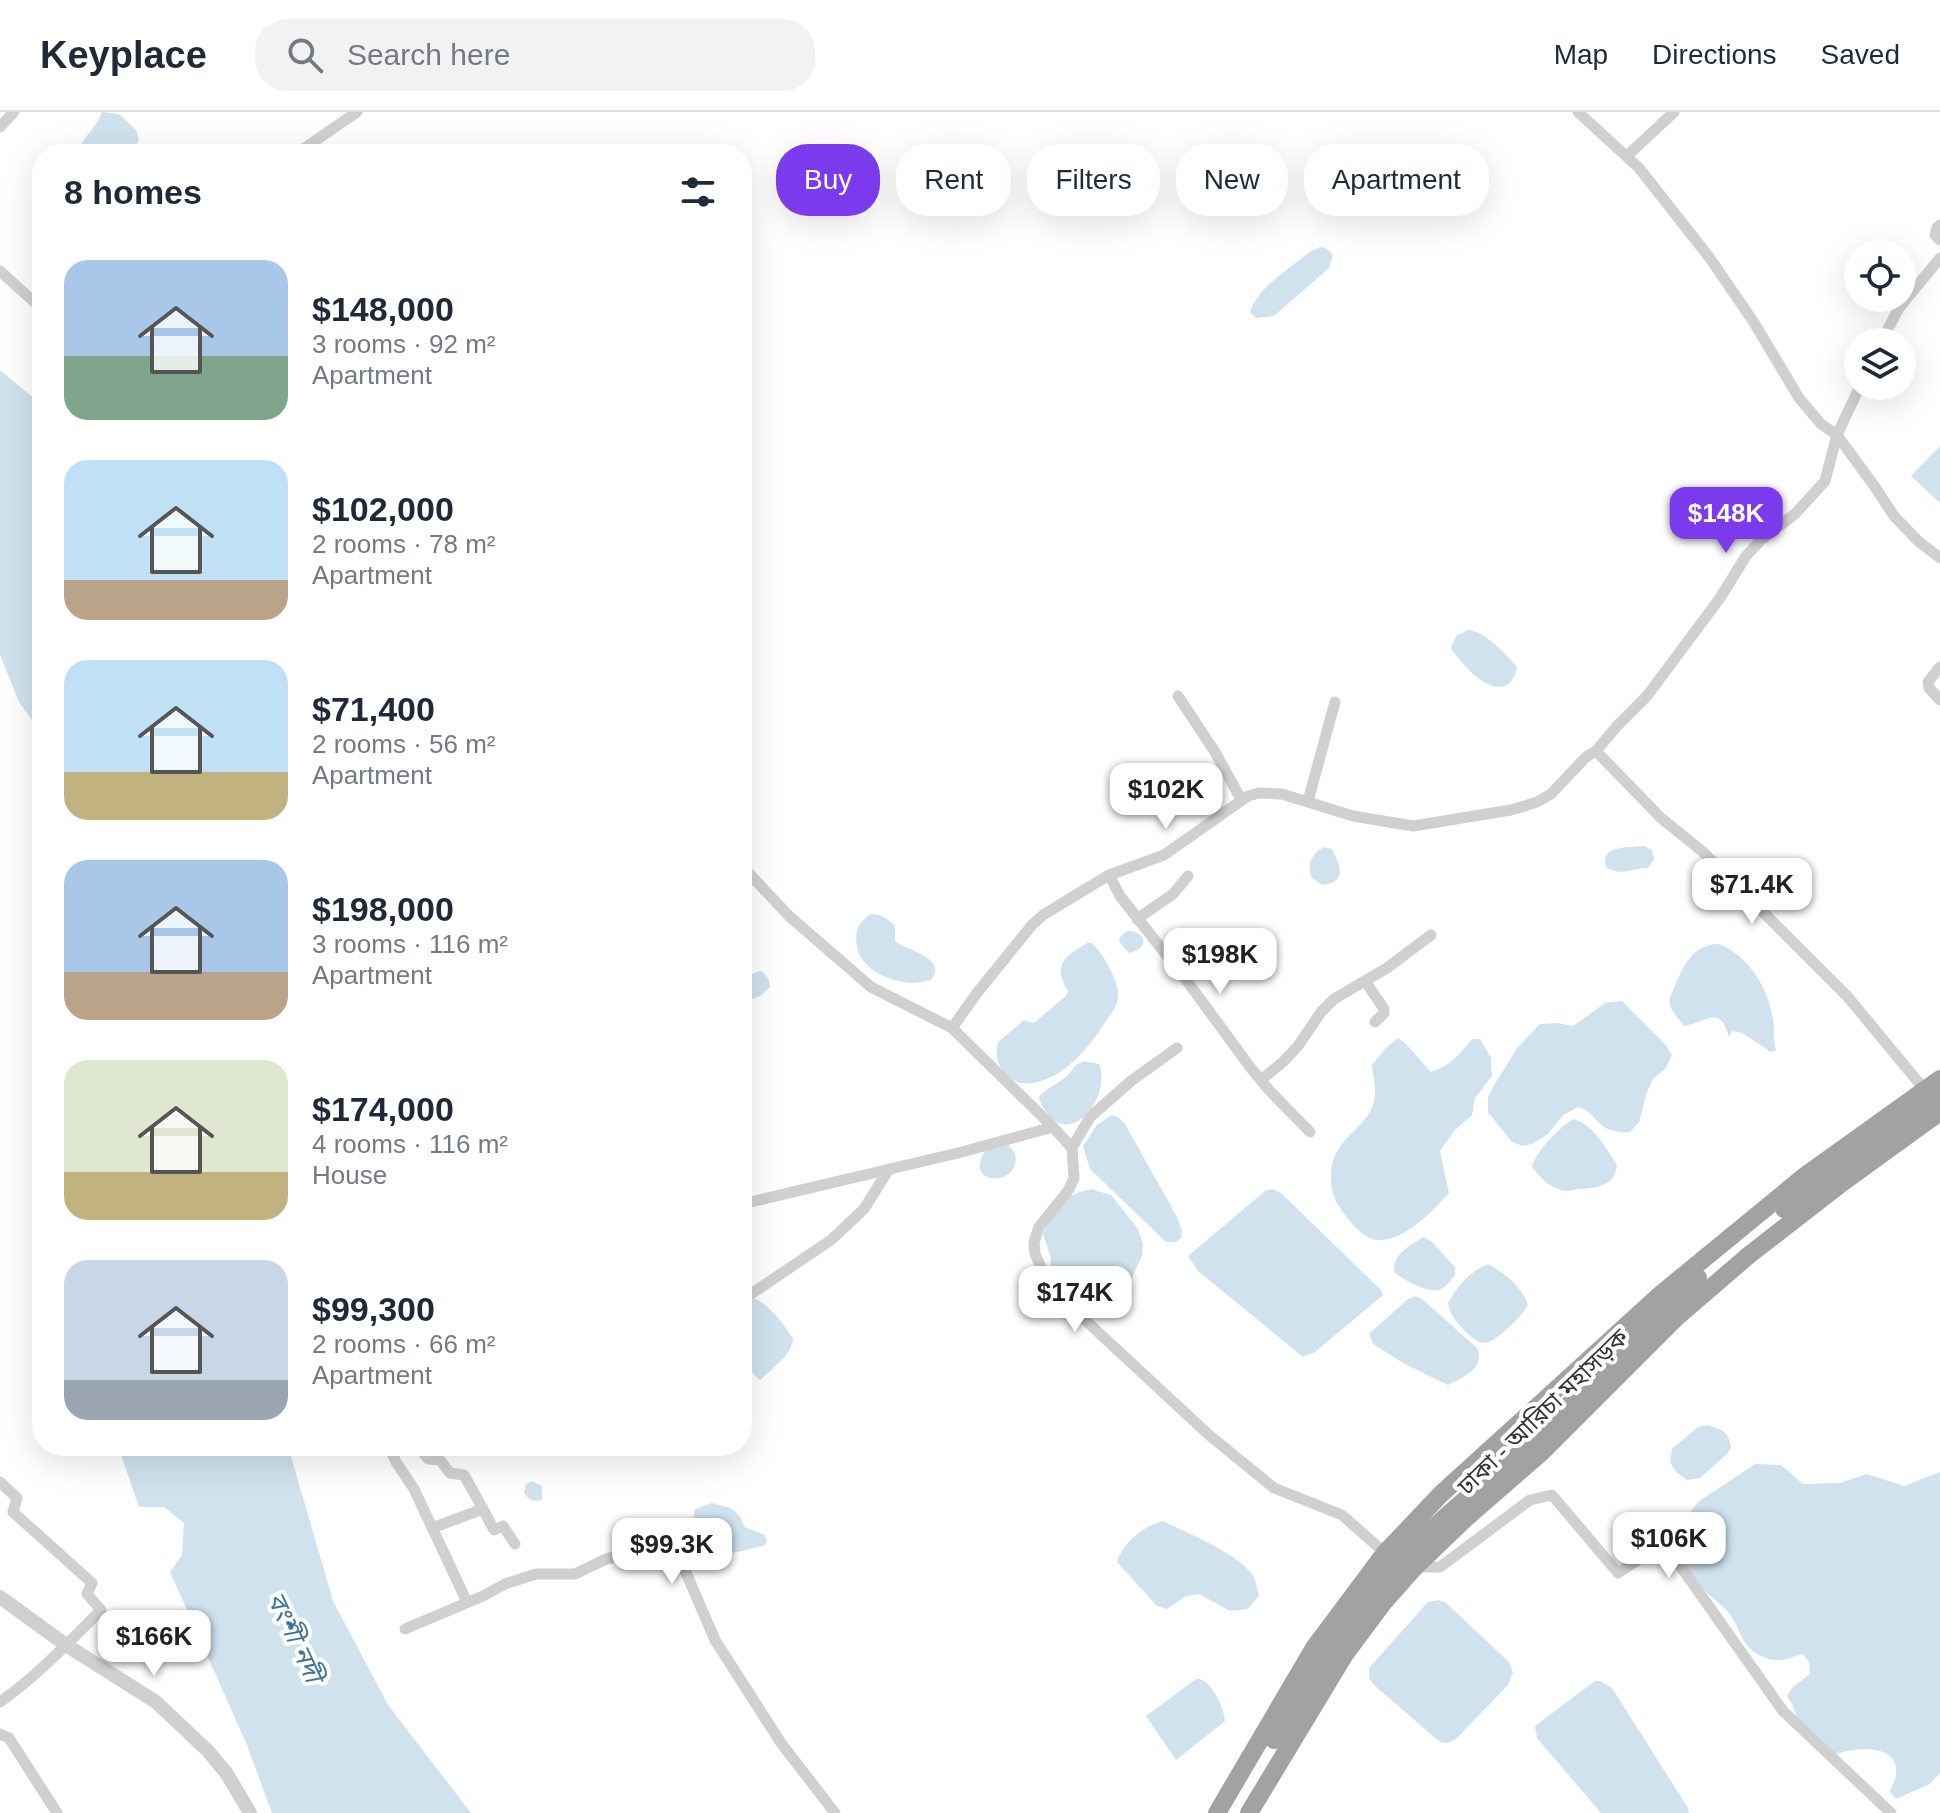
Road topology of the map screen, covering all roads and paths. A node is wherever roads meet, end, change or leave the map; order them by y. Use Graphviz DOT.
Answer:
graph roads {
  1 [pos="1578,112"];
  2 [pos="1674,112"];
  3 [pos="10,113"];
  4 [pos="351,114"];
  5 [pos="0,127"];
  6 [pos="310,144"];
  7 [pos="1627,156"];
  8 [pos="1940,225"];
  9 [pos="1940,240"];
  10 [pos="1940,258"];
  11 [pos="0,271"];
  12 [pos="32,300"];
  13 [pos="1888,328"];
  14 [pos="1853,400"];
  15 [pos="1837,435"];
  16 [pos="1940,558"];
  17 [pos="1940,667"];
  18 [pos="1178,696"];
  19 [pos="1940,700"];
  20 [pos="1335,702"];
  21 [pos="1596,751"];
  22 [pos="1241,799"];
  23 [pos="1308,801"];
  24 [pos="1109,875"];
  25 [pos="1188,876"];
  26 [pos="752,877"];
  27 [pos="1137,919"];
  28 [pos="1431,935"];
  29 [pos="1365,981"];
  30 [pos="1375,1022"];
  31 [pos="952,1028"];
  32 [pos="1177,1048"];
  33 [pos="1940,1079"];
  34 [pos="1261,1080"];
  35 [pos="1932,1092"];
  36 [pos="1940,1112"];
  37 [pos="1053,1127"];
  38 [pos="1310,1132"];
  39 [pos="1072,1148"];
  40 [pos="889,1169"];
  41 [pos="752,1202"];
  42 [pos="752,1293"];
  43 [pos="1538,1446"];
  44 [pos="393,1456"];
  45 [pos="426,1456"];
  46 [pos="0,1482"];
  47 [pos="483,1509"];
  48 [pos="1465,1510"];
  49 [pos="432,1528"];
  50 [pos="515,1544"];
  51 [pos="1385,1553"];
  52 [pos="1415,1567"];
  53 [pos="0,1597"];
  54 [pos="467,1602"];
  55 [pos="405,1629"];
  56 [pos="66,1645"];
  57 [pos="0,1702"];
  58 [pos="0,1734"];
  59 [pos="57,1813"];
  60 [pos="250,1813"];
  61 [pos="835,1813"];
  62 [pos="1217,1813"];
  63 [pos="1232,1813"];
  64 [pos="1249,1813"];
  65 [pos="1891,1813"];
  1 -- 7 [label="street"];
  2 -- 7 [label="street"];
  3 -- 5 [label="street"];
  4 -- 6 [label="street"];
  7 -- 15 [label="street"];
  8 -- 9 [label="street"];
  10 -- 13 [label="street"];
  11 -- 12 [label="street"];
  14 -- 15 [label="street"];
  15 -- 16 [label="street"];
  15 -- 21 [label="street"];
  17 -- 19 [label="street"];
  18 -- 22 [label="street"];
  20 -- 23 [label="street"];
  21 -- 23 [label="street"];
  21 -- 35 [label="street"];
  22 -- 23 [label="street"];
  22 -- 24 [label="street"];
  24 -- 27 [label="street"];
  24 -- 31 [label="street"];
  25 -- 27 [label="street"];
  26 -- 31 [label="street"];
  27 -- 34 [label="street"];
  28 -- 29 [label="street"];
  29 -- 30 [label="street"];
  29 -- 34 [label="street"];
  31 -- 37 [label="street"];
  32 -- 39 [label="street"];
  33 -- 35 [label="highway"];
  34 -- 38 [label="street"];
  35 -- 43 [label="highway"];
  35 -- 51 [label="highway"];
  36 -- 43 [label="highway, ঢাকা - আরিচা মহাসড়ক"];
  37 -- 39 [label="street"];
  37 -- 40 [label="street"];
  39 -- 51 [label="street"];
  40 -- 41 [label="street"];
  40 -- 42 [label="street"];
  43 -- 48 [label="highway"];
  44 -- 49 [label="street"];
  45 -- 47 [label="street"];
  46 -- 56 [label="street"];
  47 -- 49 [label="street"];
  47 -- 50 [label="street"];
  48 -- 52 [label="highway, ঢাকা - আরিচা মহাসড়ক"];
  48 -- 63 [label="highway"];
  49 -- 54 [label="street"];
  51 -- 62 [label="highway"];
  52 -- 64 [label="highway, ঢাকা - আরিচা মহাসড়ক"];
  52 -- 65 [label="street"];
  53 -- 56 [label="street"];
  54 -- 55 [label="street"];
  54 -- 61 [label="street"];
  56 -- 57 [label="street"];
  56 -- 60 [label="street"];
  58 -- 59 [label="street"];
}
